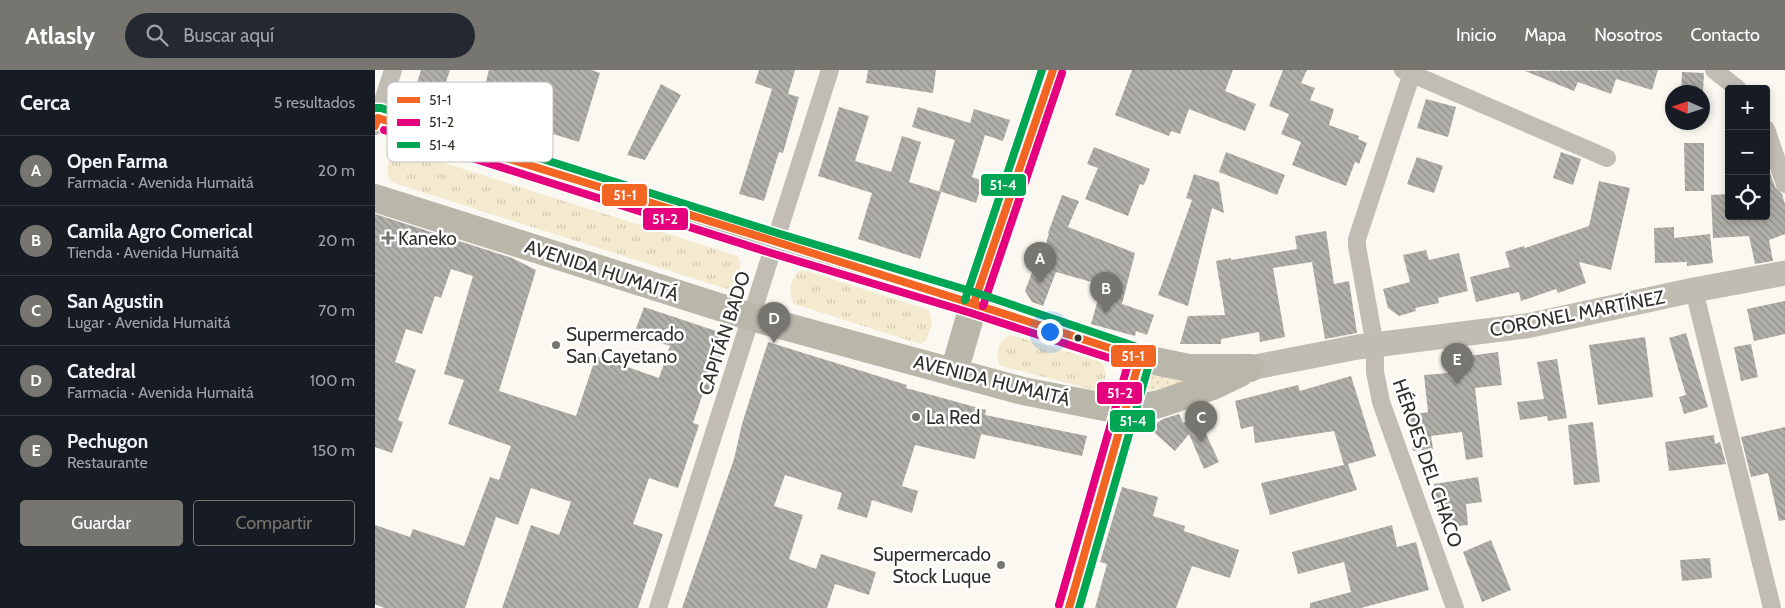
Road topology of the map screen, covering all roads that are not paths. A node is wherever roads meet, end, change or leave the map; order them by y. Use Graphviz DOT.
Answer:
graph roads {
  1 [pos="393,70"];
  2 [pos="830,70"];
  3 [pos="1053,70"];
  4 [pos="1714,70"];
  5 [pos="1409,72"];
  6 [pos="389,82"];
  7 [pos="1733,85"];
  8 [pos="387,88"];
  9 [pos="376,121"];
  10 [pos="1766,130"];
  11 [pos="1607,158"];
  12 [pos="510,162"];
  13 [pos="1785,184"];
  14 [pos="375,198"];
  15 [pos="774,243"];
  16 [pos="1785,273"];
  17 [pos="1693,290"];
  18 [pos="974,302"];
  19 [pos="751,317"];
  20 [pos="1375,346"];
  21 [pos="1140,358"];
  22 [pos="1250,368"];
  23 [pos="954,372"];
  24 [pos="1125,411"];
  25 [pos="658,608"];
  26 [pos="1069,608"];
  27 [pos="1455,608"];
  28 [pos="1772,608"];
  1 -- 6 [label="street"];
  2 -- 15 [label="street, CAPITÁN BADO"];
  3 -- 18 [label="main road"];
  4 -- 7 [label="street"];
  5 -- 11 [label="street"];
  5 -- 20 [label="street, HÉROES DEL CHACO"];
  8 -- 9 [label="street"];
  10 -- 13 [label="street"];
  12 -- 15 [label="main road"];
  14 -- 19 [label="main road, AVENIDA HUMAITÁ"];
  15 -- 18 [label="main road"];
  15 -- 19 [label="street, CAPITÁN BADO"];
  16 -- 17 [label="main road, CORONEL MARTÍNEZ"];
  17 -- 20 [label="main road, CORONEL MARTÍNEZ"];
  17 -- 28 [label="street"];
  18 -- 21 [label="main road"];
  18 -- 23 [label="main road"];
  19 -- 23 [label="main road, AVENIDA HUMAITÁ"];
  19 -- 25 [label="street, CAPITÁN BADO"];
  20 -- 22 [label="main road, CORONEL MARTÍNEZ"];
  20 -- 27 [label="street, HÉROES DEL CHACO"];
  21 -- 22 [label="main road"];
  21 -- 24 [label="main road"];
  22 -- 24 [label="main road, AVENIDA HUMAITÁ"];
  23 -- 24 [label="main road, AVENIDA HUMAITÁ"];
  24 -- 26 [label="main road"];
}
